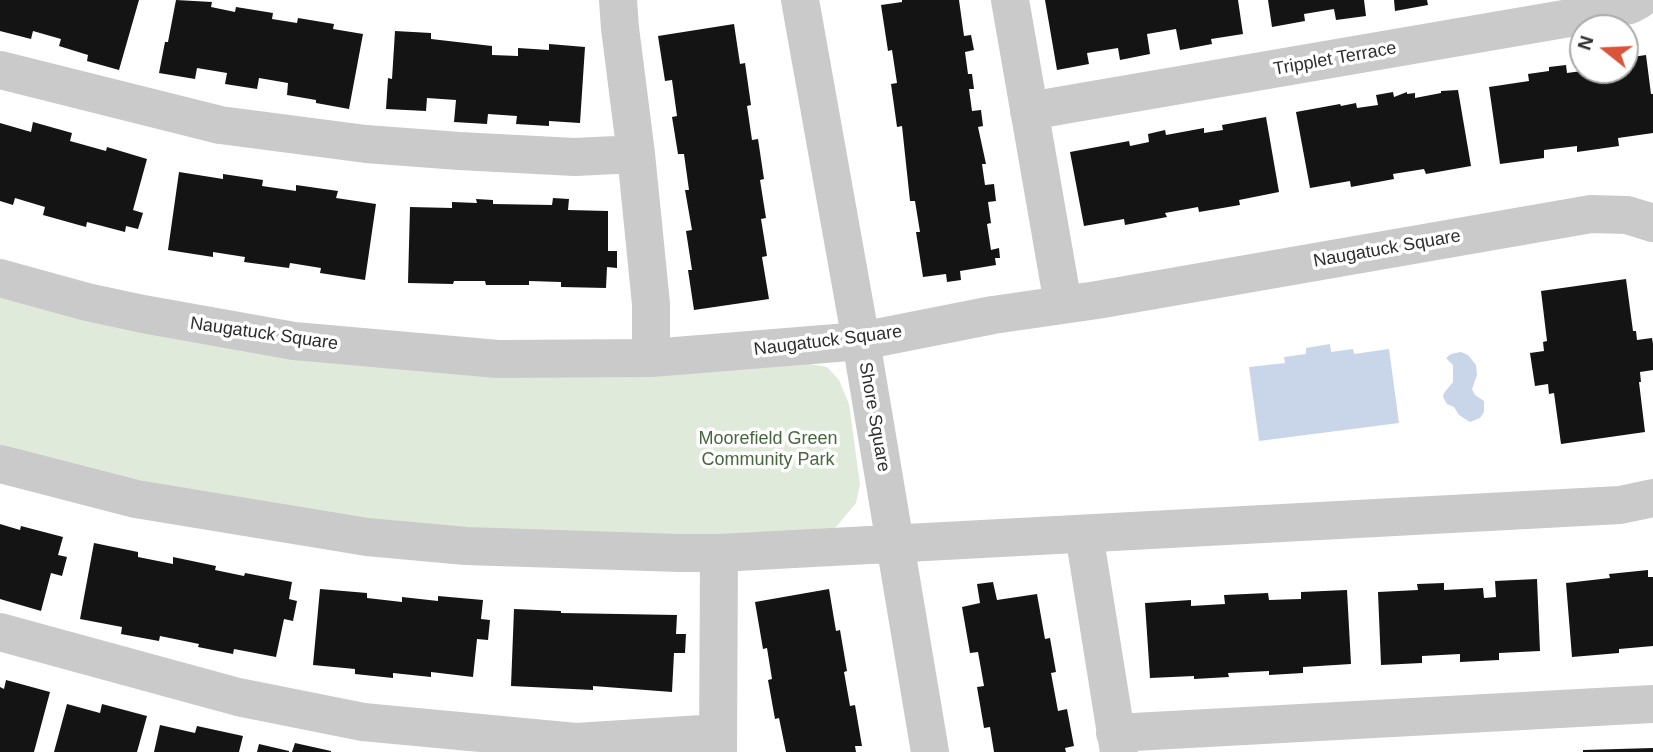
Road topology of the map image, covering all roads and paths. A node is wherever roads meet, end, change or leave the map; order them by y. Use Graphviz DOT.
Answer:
graph roads {
  1 [pos="618,0"];
  2 [pos="800,0"];
  3 [pos="1010,0"];
  4 [pos="1639,0"];
  5 [pos="0,70"];
  6 [pos="1029,111"];
  7 [pos="636,154"];
  8 [pos="1653,223"];
  9 [pos="0,278"];
  10 [pos="1063,304"];
  11 [pos="861,341"];
  12 [pos="651,358"];
  13 [pos="0,464"];
  14 [pos="1653,498"];
  15 [pos="1084,534"];
  16 [pos="895,543"];
  17 [pos="719,553"];
  18 [pos="0,632"];
  19 [pos="1653,704"];
  20 [pos="718,742"];
  21 [pos="1117,743"];
  22 [pos="930,752"];
  1 -- 7 [label="street"];
  2 -- 11 [label="street, Shore Square"];
  3 -- 6 [label="street"];
  4 -- 6 [label="street, Tripplet Terrace"];
  5 -- 7 [label="street"];
  6 -- 10 [label="street"];
  7 -- 12 [label="street"];
  8 -- 10 [label="street, Naugatuck Square"];
  9 -- 12 [label="street, Naugatuck Square"];
  10 -- 11 [label="street, Naugatuck Square"];
  11 -- 12 [label="street, Naugatuck Square"];
  11 -- 16 [label="street, Shore Square"];
  13 -- 17 [label="street"];
  14 -- 15 [label="street"];
  15 -- 16 [label="street"];
  15 -- 21 [label="street"];
  16 -- 17 [label="street"];
  16 -- 22 [label="street, Shore Square"];
  17 -- 20 [label="street"];
  18 -- 20 [label="street"];
  19 -- 21 [label="street"];
}
